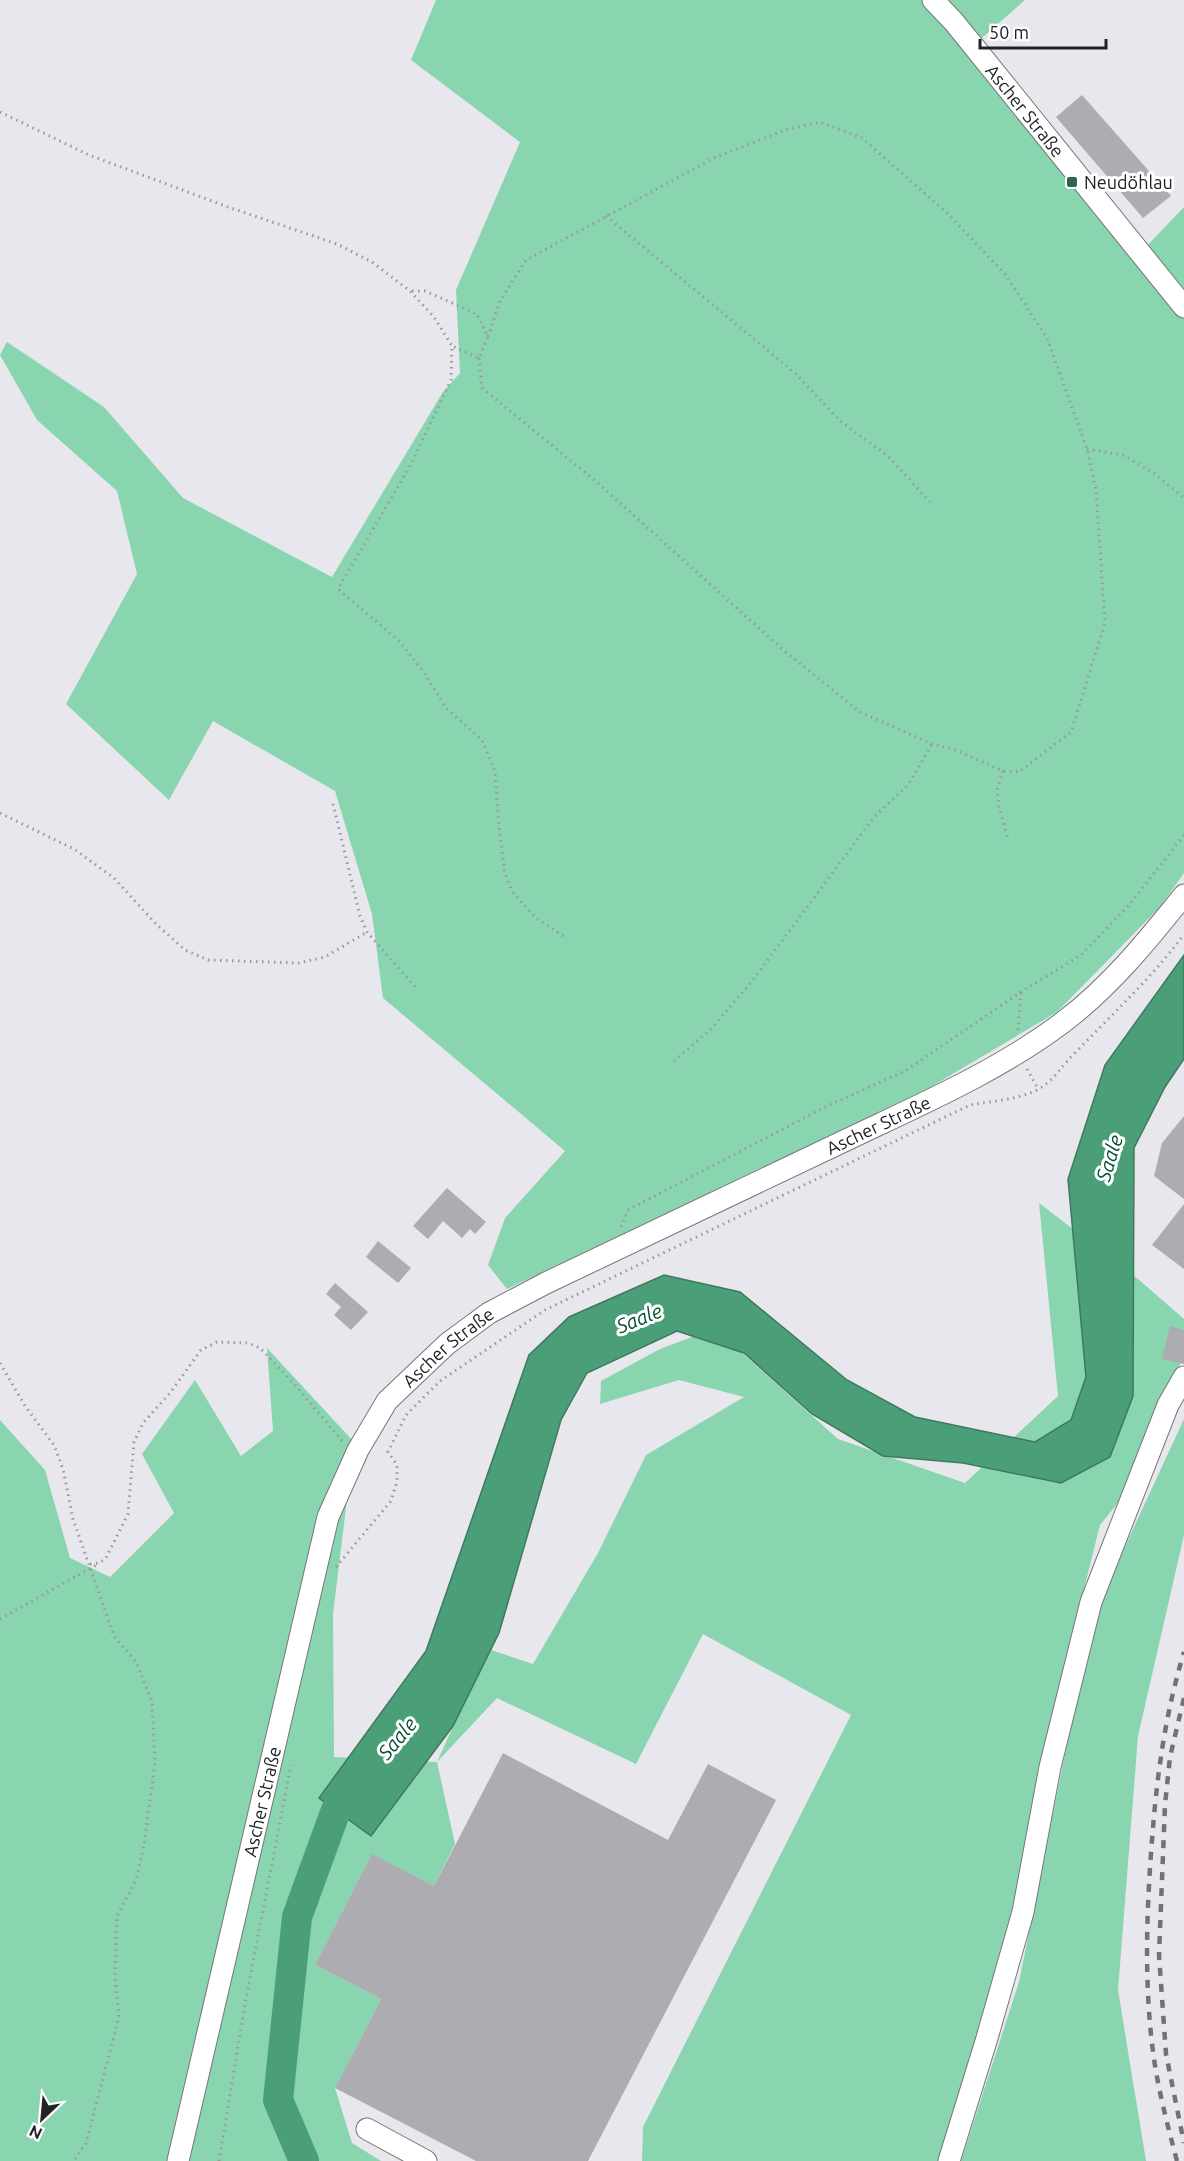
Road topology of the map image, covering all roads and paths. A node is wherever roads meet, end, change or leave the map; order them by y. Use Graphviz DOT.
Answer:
graph roads {
  1 [pos="933,0"];
  2 [pos="0,112"];
  3 [pos="606,216"];
  4 [pos="410,291"];
  5 [pos="1184,307"];
  6 [pos="488,337"];
  7 [pos="452,346"];
  8 [pos="479,358"];
  9 [pos="1087,449"];
  10 [pos="1184,498"];
  11 [pos="930,502"];
  12 [pos="932,744"];
  13 [pos="1003,771"];
  14 [pos="333,804"];
  15 [pos="0,813"];
  16 [pos="1184,835"];
  17 [pos="1008,837"];
  18 [pos="1184,895"];
  19 [pos="367,932"];
  20 [pos="1184,934"];
  21 [pos="564,937"];
  22 [pos="415,987"];
  23 [pos="1021,992"];
  24 [pos="1017,1053"];
  25 [pos="674,1061"];
  26 [pos="1038,1089"];
  27 [pos="611,1252"];
  28 [pos="0,1363"];
  29 [pos="1184,1377"];
  30 [pos="358,1450"];
  31 [pos="90,1566"];
  32 [pos="336,1568"];
  33 [pos="0,1619"];
  34 [pos="292,1760"];
  35 [pos="367,2129"];
  36 [pos="74,2161"];
  37 [pos="178,2161"];
  38 [pos="219,2161"];
  39 [pos="426,2161"];
  40 [pos="949,2161"];
  1 -- 5 [label="street, Ascher Straße"];
  2 -- 4 [label="path"];
  3 -- 6 [label="path"];
  3 -- 9 [label="path"];
  3 -- 11 [label="path"];
  4 -- 6 [label="path"];
  4 -- 7 [label="path"];
  6 -- 8 [label="path"];
  7 -- 8 [label="path"];
  7 -- 21 [label="path"];
  8 -- 12 [label="path"];
  9 -- 10 [label="path"];
  9 -- 13 [label="path"];
  12 -- 13 [label="path"];
  12 -- 25 [label="path"];
  13 -- 17 [label="path"];
  14 -- 19 [label="path"];
  15 -- 19 [label="path"];
  16 -- 23 [label="path"];
  18 -- 24 [label="street, Ascher Straße"];
  19 -- 22 [label="path"];
  20 -- 26 [label="path"];
  23 -- 24 [label="path"];
  23 -- 27 [label="path"];
  24 -- 26 [label="path"];
  24 -- 27 [label="street, Ascher Straße"];
  26 -- 32 [label="path"];
  27 -- 30 [label="street, Ascher Straße"];
  28 -- 31 [label="path"];
  29 -- 40 [label="street"];
  30 -- 31 [label="path"];
  30 -- 37 [label="street, Ascher Straße"];
  31 -- 33 [label="path"];
  31 -- 36 [label="path"];
  34 -- 38 [label="path"];
  35 -- 39 [label="street"];
}
